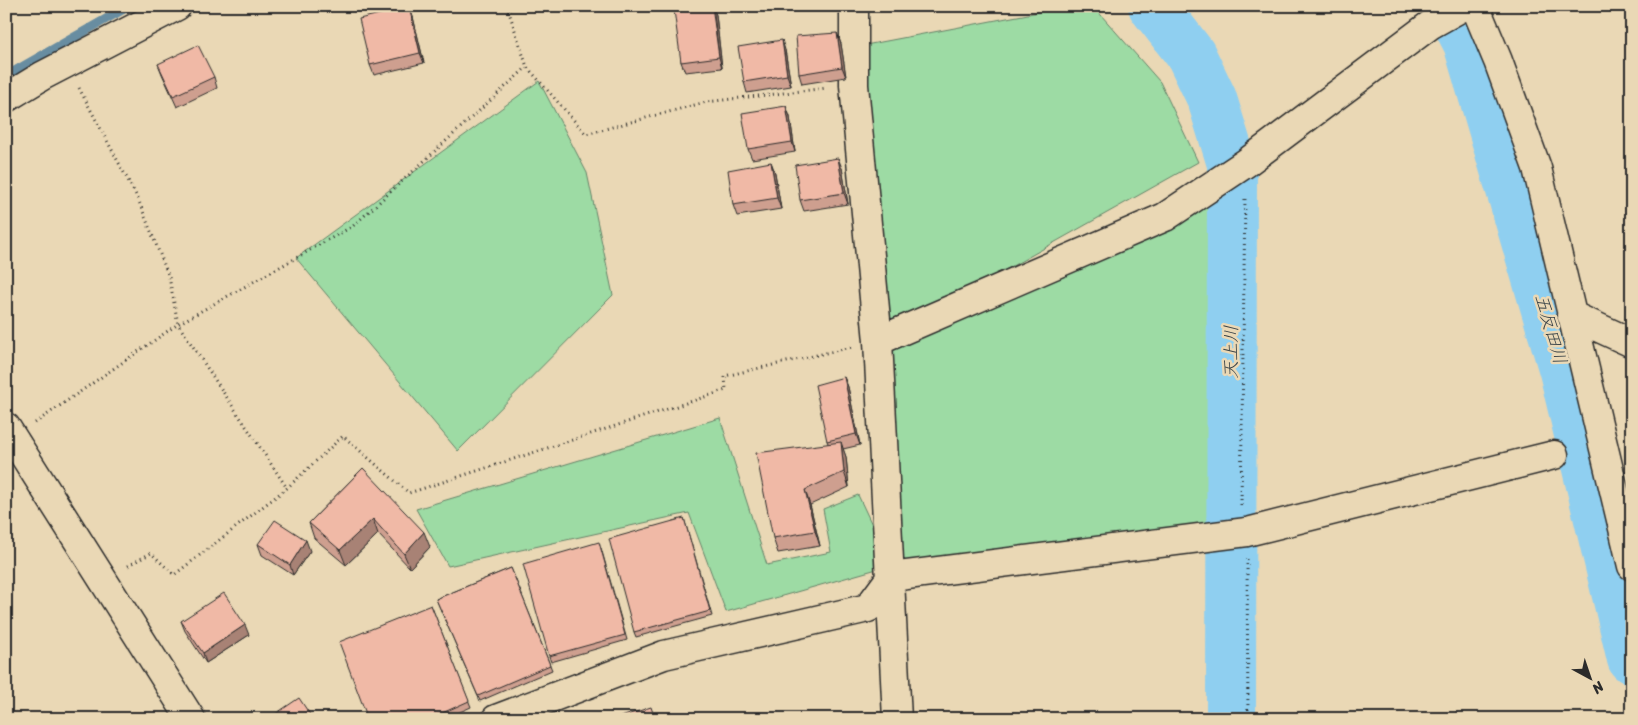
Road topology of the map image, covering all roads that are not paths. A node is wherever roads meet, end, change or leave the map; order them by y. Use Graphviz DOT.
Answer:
graph roads {
  1 [pos="176,6"];
  2 [pos="854,6"];
  3 [pos="1475,6"];
  4 [pos="1456,11"];
  5 [pos="6,98"];
  6 [pos="1572,316"];
  7 [pos="878,341"];
  8 [pos="1632,343"];
  9 [pos="10,433"];
  10 [pos="1554,455"];
  11 [pos="1632,566"];
  12 [pos="891,577"];
  13 [pos="191,719"];
  14 [pos="496,719"];
  15 [pos="897,719"];
  1 -- 5 [label="street"];
  2 -- 7 [label="street"];
  3 -- 6 [label="street"];
  4 -- 7 [label="street"];
  6 -- 8 [label="street"];
  6 -- 11 [label="street"];
  7 -- 12 [label="street"];
  9 -- 13 [label="street"];
  10 -- 12 [label="street"];
  12 -- 14 [label="street"];
  12 -- 15 [label="street"];
}
